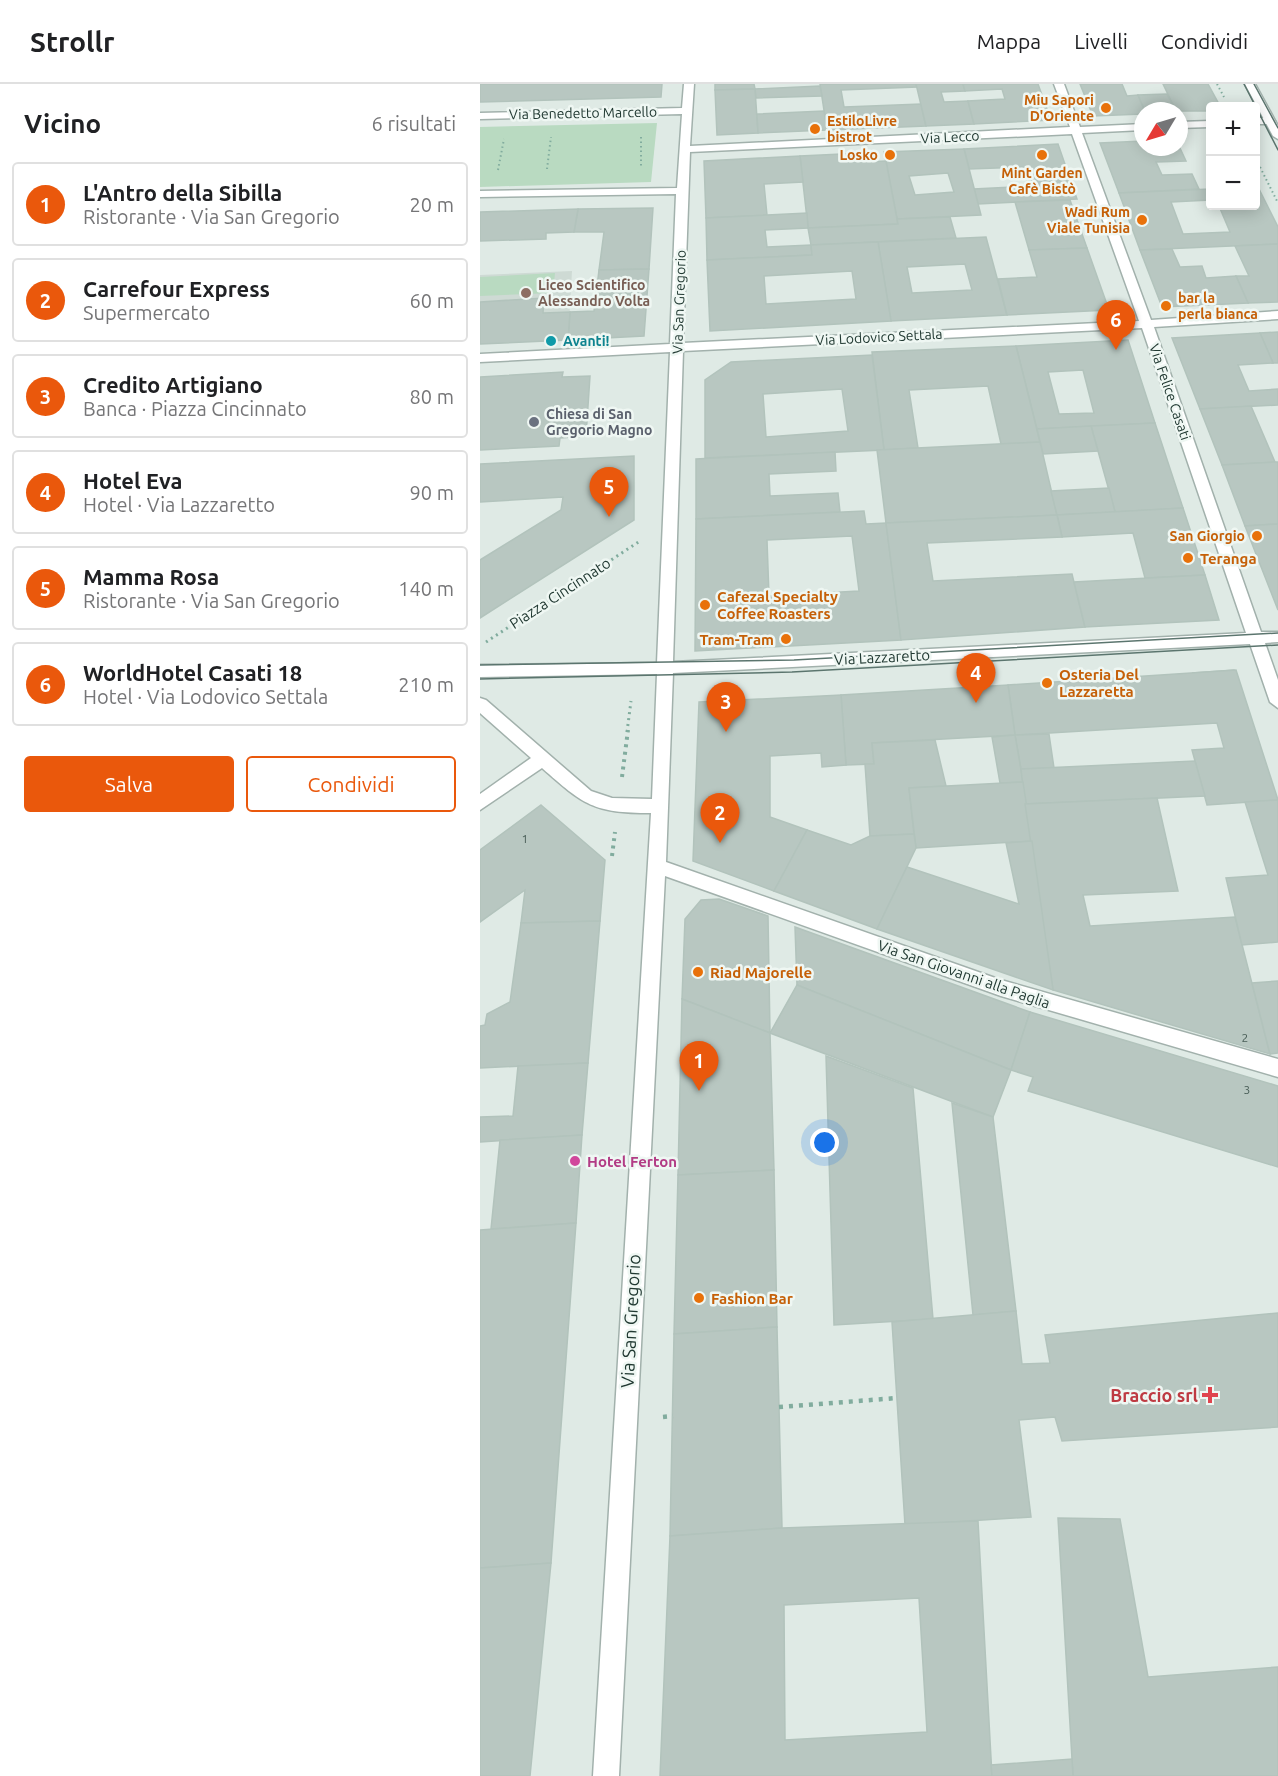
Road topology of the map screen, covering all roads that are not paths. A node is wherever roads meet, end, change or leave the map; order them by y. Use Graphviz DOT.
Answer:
graph roads {
  1 [pos="689,84"];
  2 [pos="1059,84"];
  3 [pos="1251,87"];
  4 [pos="687,111"];
  5 [pos="480,116"];
  6 [pos="1260,121"];
  7 [pos="1270,121"];
  8 [pos="1206,124"];
  9 [pos="1188,125"];
  10 [pos="1134,128"];
  11 [pos="1075,131"];
  12 [pos="1278,136"];
  13 [pos="685,149"];
  14 [pos="682,191"];
  15 [pos="480,194"];
  16 [pos="1278,315"];
  17 [pos="1147,325"];
  18 [pos="678,346"];
  19 [pos="480,358"];
  20 [pos="1278,637"];
  21 [pos="1255,638"];
  22 [pos="665,668"];
  23 [pos="480,670"];
  24 [pos="1278,702"];
  25 [pos="480,705"];
  26 [pos="542,759"];
  27 [pos="480,803"];
  28 [pos="660,806"];
  29 [pos="655,865"];
  30 [pos="1278,1068"];
  31 [pos="606,1776"];
  1 -- 4 [label="street, Via San Gregorio"];
  2 -- 11 [label="street, Via Felice Casati"];
  3 -- 7 [label="street"];
  4 -- 5 [label="street, Via Benedetto Marcello"];
  4 -- 13 [label="street, Via San Gregorio"];
  6 -- 7 [label="street"];
  7 -- 12 [label="street"];
  8 -- 9 [label="street"];
  10 -- 11 [label="street, Via Lecco"];
  11 -- 13 [label="street, Via Lecco"];
  11 -- 17 [label="street, Via Felice Casati"];
  13 -- 14 [label="street, Via San Gregorio"];
  14 -- 15 [label="street"];
  14 -- 18 [label="street, Via San Gregorio"];
  16 -- 17 [label="street, Via Lodovico Settala"];
  17 -- 18 [label="street, Via Lodovico Settala"];
  17 -- 21 [label="street, Via Felice Casati"];
  18 -- 19 [label="street, Via Lodovico Settala"];
  18 -- 22 [label="street, Via San Gregorio"];
  20 -- 21 [label="street, Via Lazzaretto"];
  21 -- 22 [label="street, Via Lazzaretto"];
  21 -- 24 [label="street, Via Felice Casati"];
  22 -- 23 [label="street"];
  22 -- 28 [label="street"];
  25 -- 26 [label="street"];
  26 -- 27 [label="street"];
  26 -- 28 [label="street"];
  28 -- 29 [label="street"];
  29 -- 30 [label="street, Via San Giovanni alla Paglia"];
  29 -- 31 [label="street, Via San Gregorio"];
}
